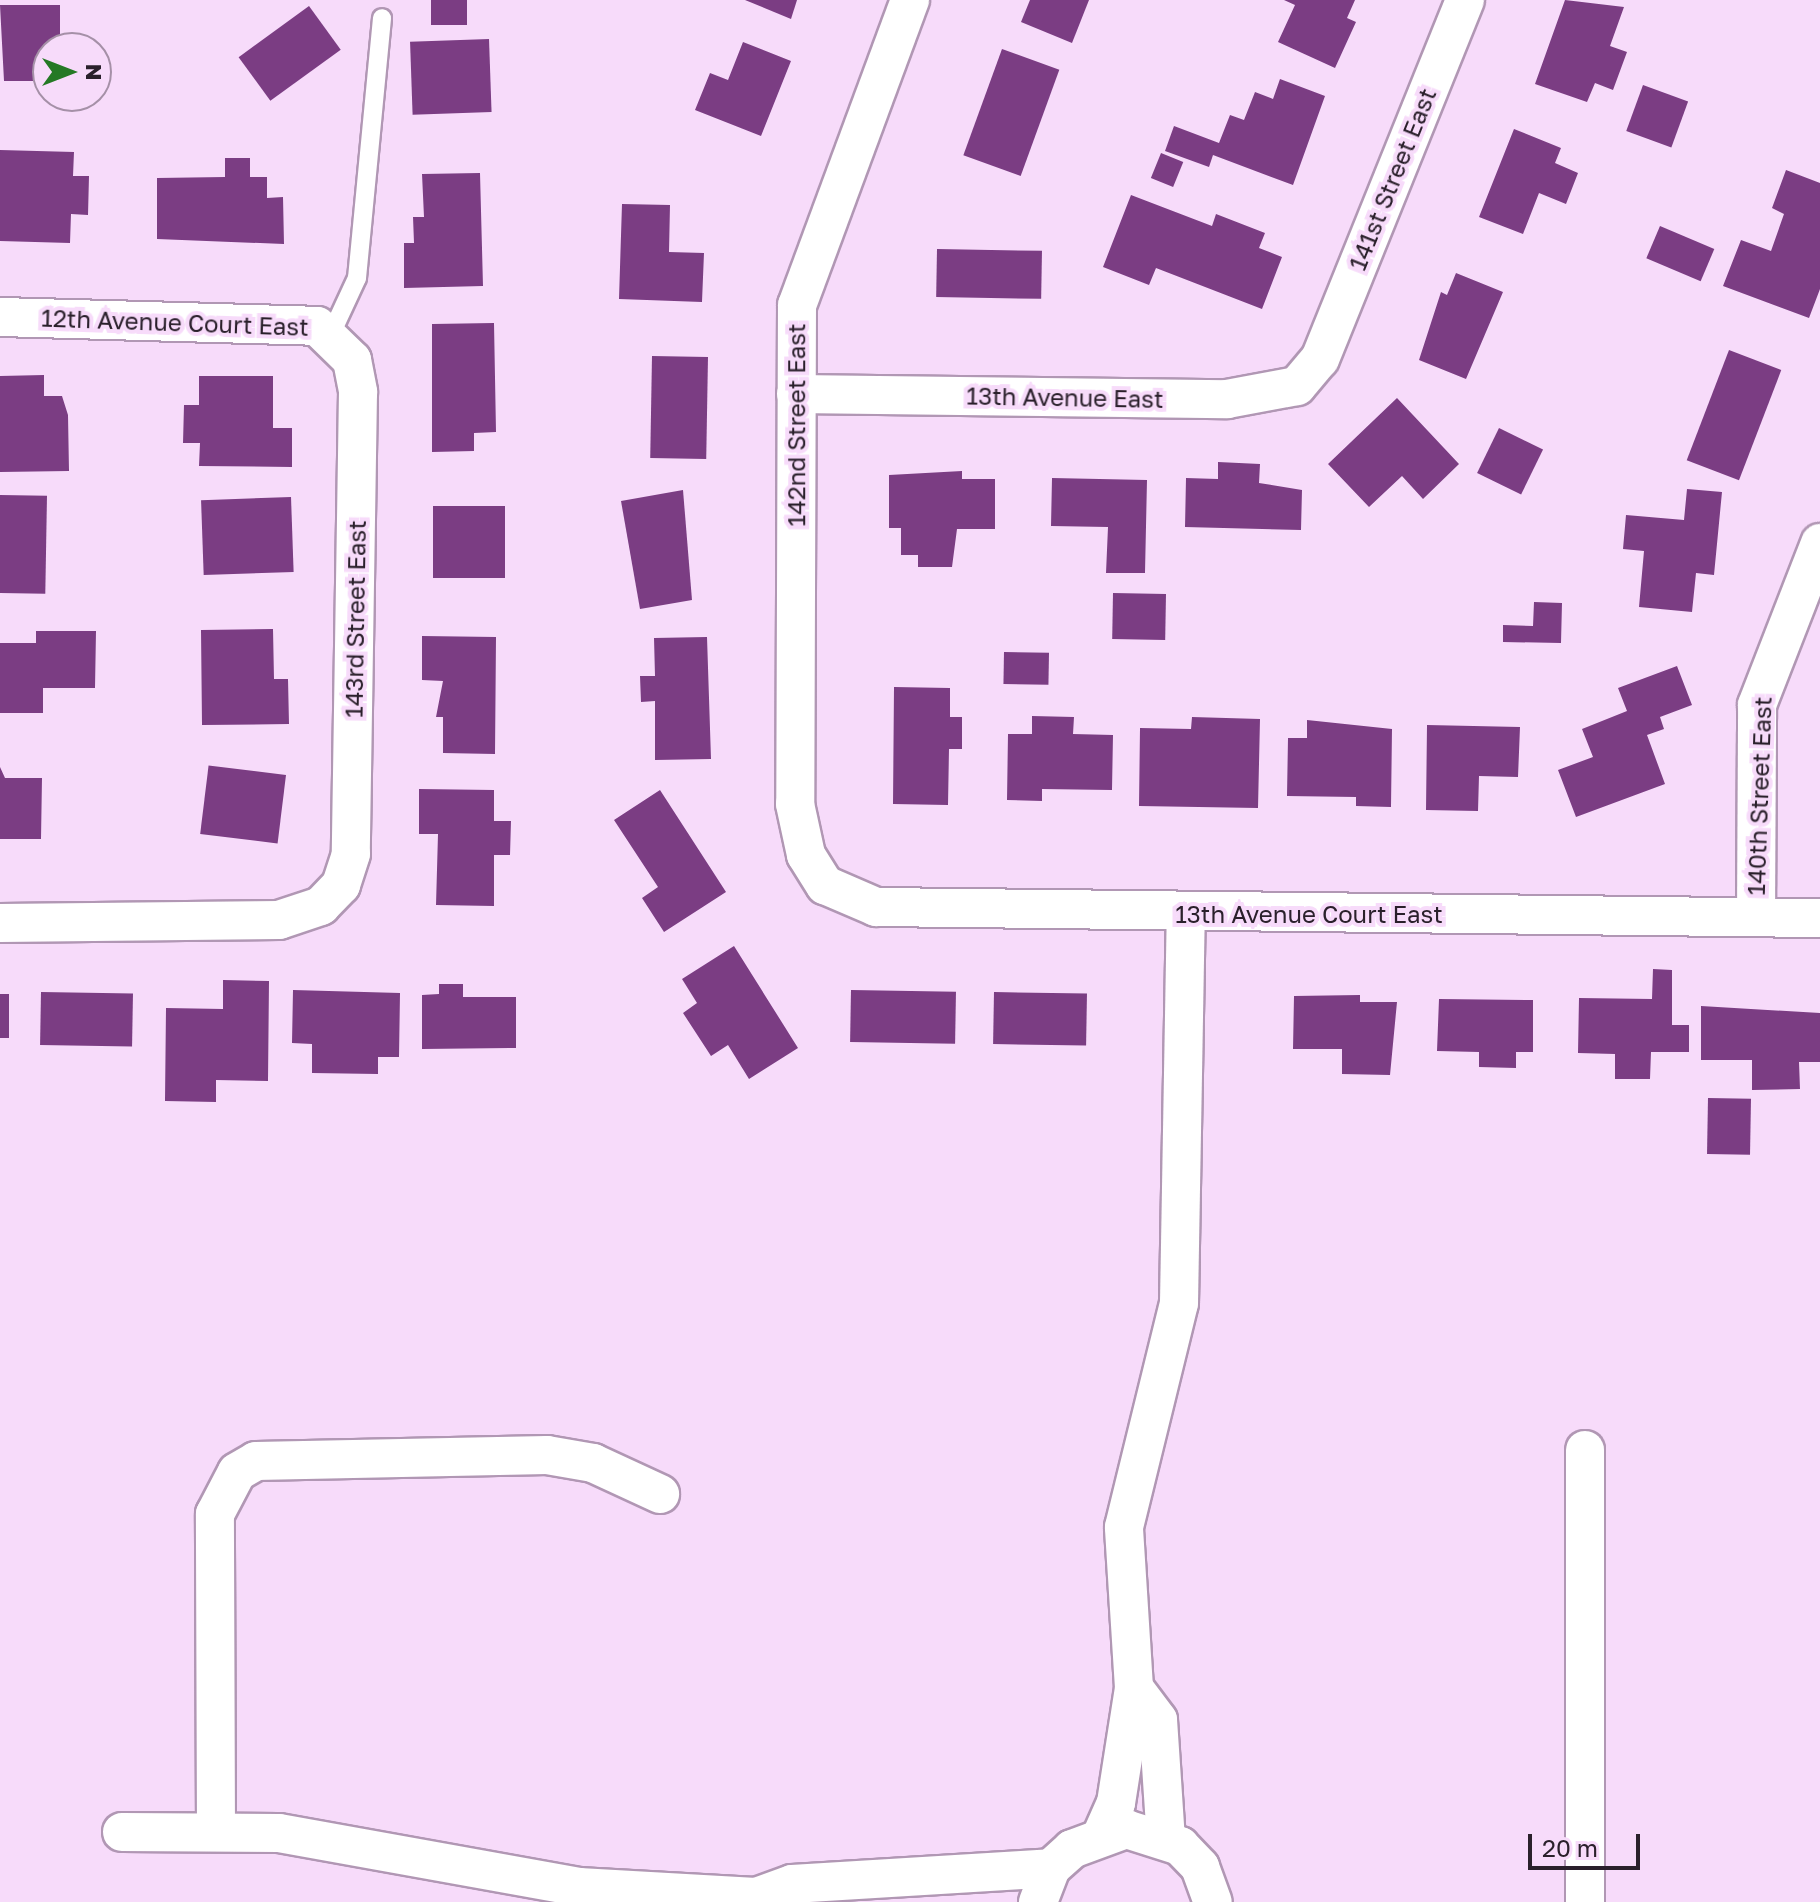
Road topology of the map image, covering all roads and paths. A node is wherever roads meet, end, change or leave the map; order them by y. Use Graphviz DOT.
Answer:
graph roads {
  1 [pos="910,0"];
  2 [pos="1465,0"];
  3 [pos="382,18"];
  4 [pos="0,317"];
  5 [pos="337,340"];
  6 [pos="1320,359"];
  7 [pos="796,394"];
  8 [pos="1820,543"];
  9 [pos="813,868"];
  10 [pos="1186,913"];
  11 [pos="1756,917"];
  12 [pos="1820,918"];
  13 [pos="0,923"];
  14 [pos="1585,1450"];
  15 [pos="660,1494"];
  16 [pos="1134,1688"];
  17 [pos="216,1831"];
  18 [pos="122,1832"];
  19 [pos="1103,1832"];
  20 [pos="1166,1839"];
  21 [pos="1045,1885"];
  22 [pos="760,1899"];
  23 [pos="1213,1902"];
  24 [pos="1585,1902"];
  1 -- 7 [label="street, 142nd Street East"];
  2 -- 6 [label="street, 141st Street East"];
  3 -- 5 [label="lane"];
  4 -- 5 [label="street, 12th Avenue Court East"];
  5 -- 13 [label="street, 143rd Street East"];
  6 -- 7 [label="street, 13th Avenue East"];
  7 -- 9 [label="street, 142nd Street East"];
  8 -- 11 [label="street, 140th Street East"];
  9 -- 10 [label="street, 13th Avenue Court East"];
  10 -- 11 [label="street, 13th Avenue Court East"];
  10 -- 16 [label="street"];
  11 -- 12 [label="street, 13th Avenue Court East"];
  14 -- 24 [label="street"];
  15 -- 17 [label="street"];
  16 -- 19 [label="street"];
  16 -- 20 [label="street"];
  17 -- 18 [label="street"];
  17 -- 22 [label="street"];
  19 -- 20 [label="street"];
  19 -- 21 [label="street"];
  20 -- 23 [label="street"];
  21 -- 22 [label="street"];
}
